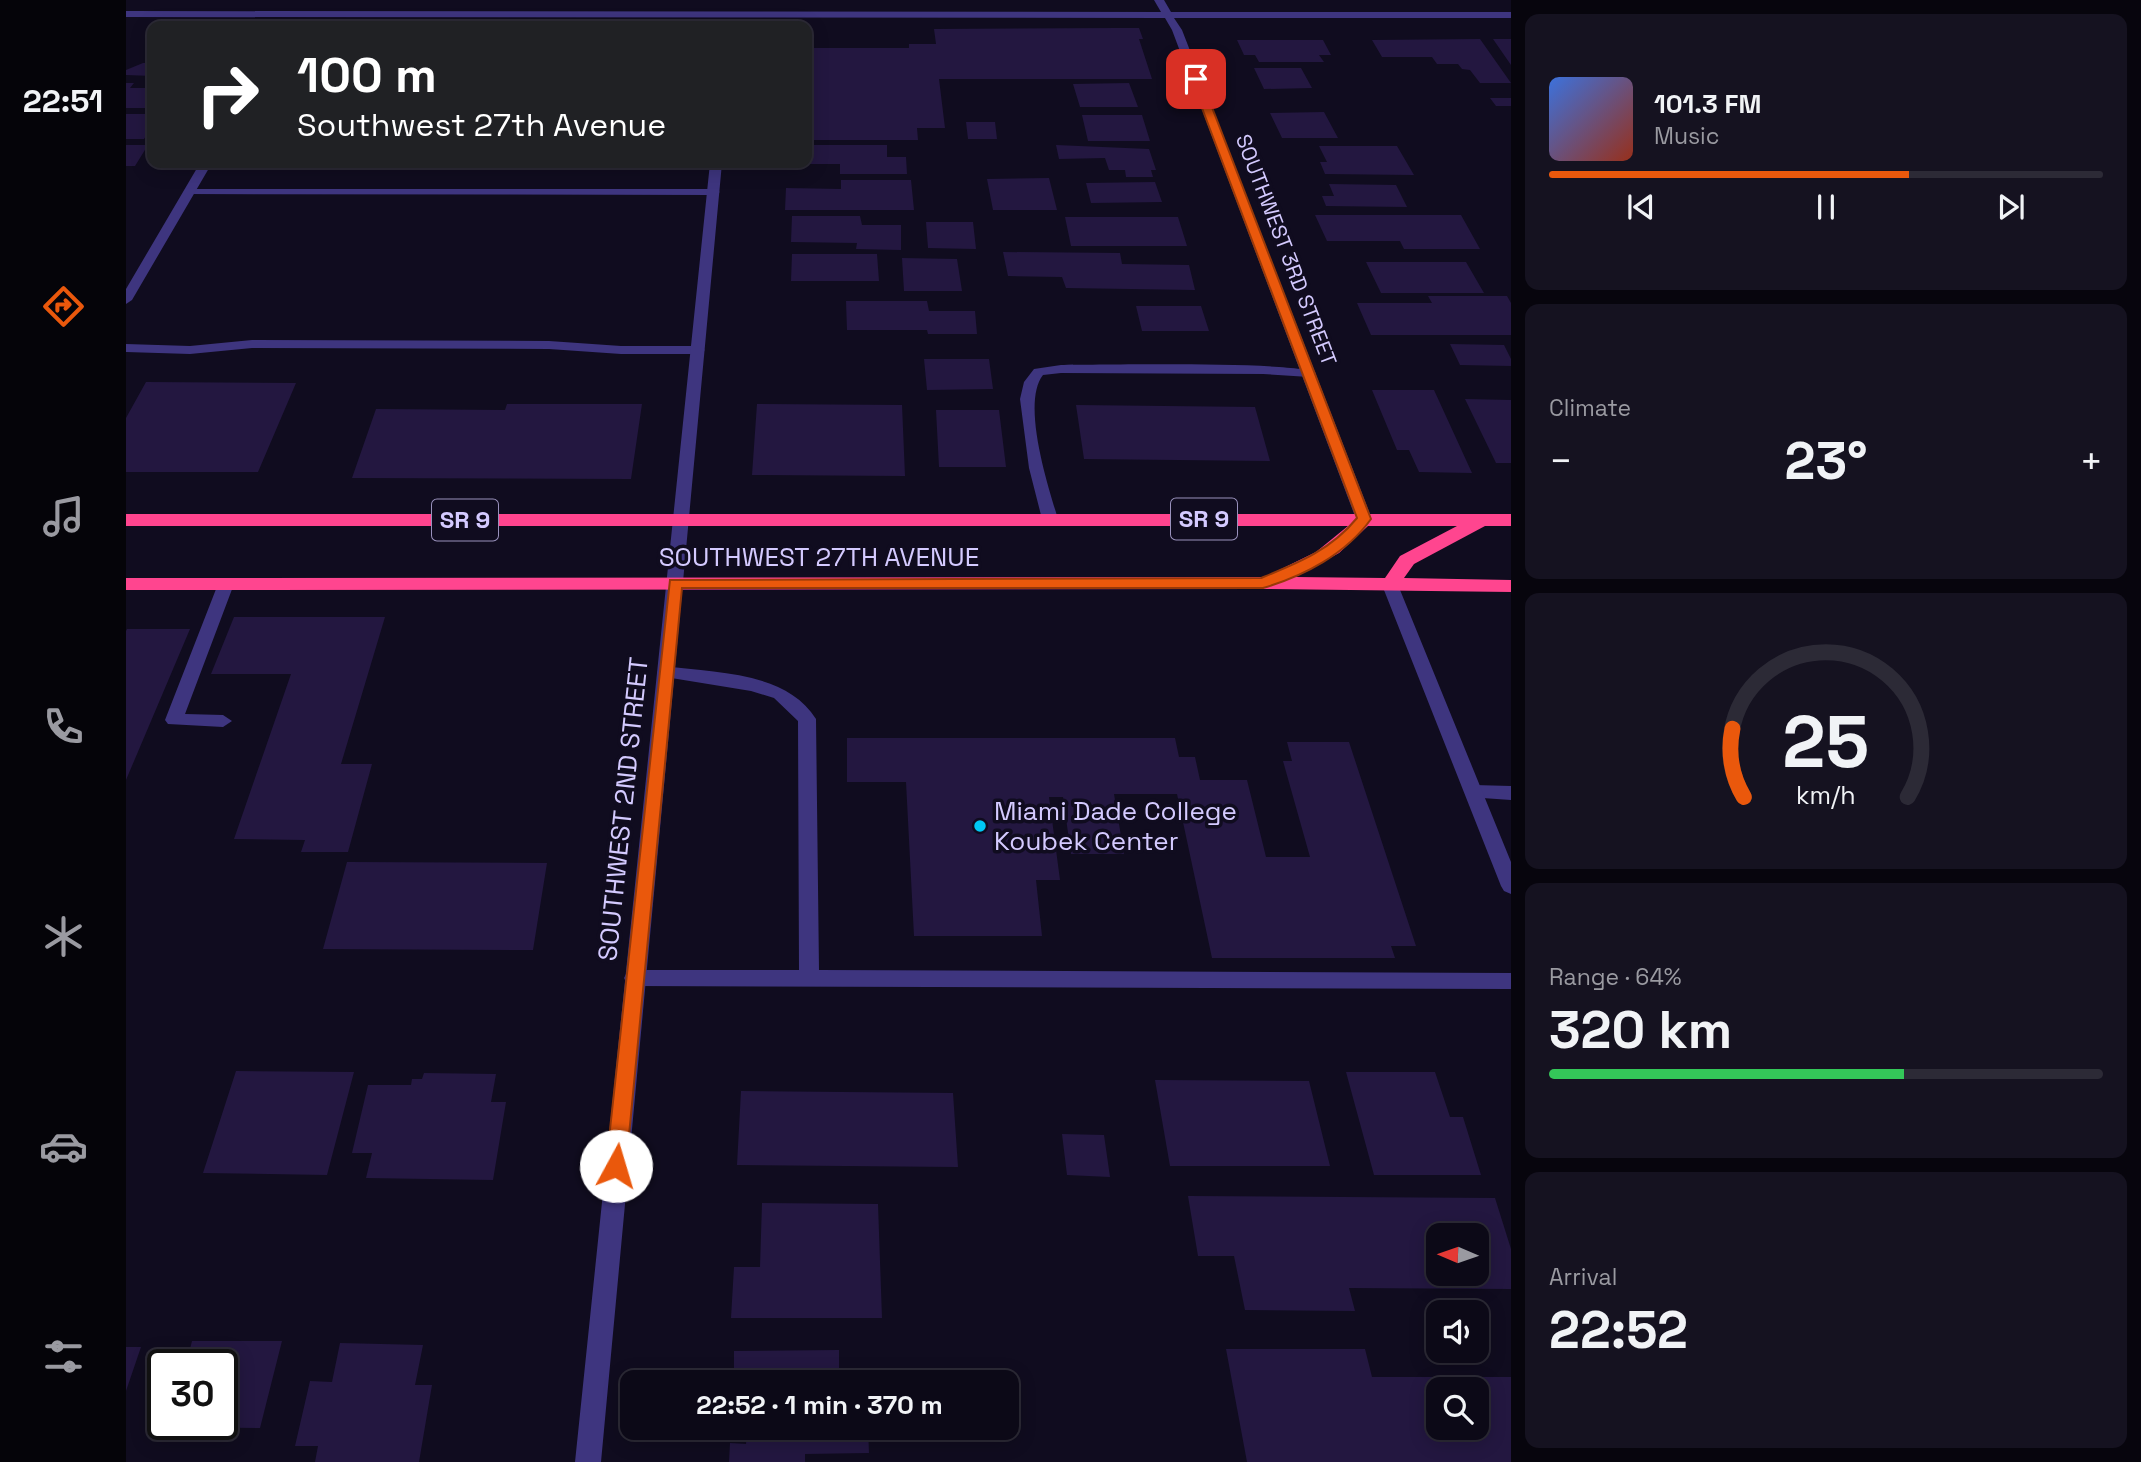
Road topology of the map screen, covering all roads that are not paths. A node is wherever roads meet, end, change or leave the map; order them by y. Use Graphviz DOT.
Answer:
graph roads {
  1 [pos="1159,0"];
  2 [pos="294,13"];
  3 [pos="126,14"];
  4 [pos="730,14"];
  5 [pos="1168,14"];
  6 [pos="1511,15"];
  7 [pos="290,21"];
  8 [pos="729,21"];
  9 [pos="203,168"];
  10 [pos="716,168"];
  11 [pos="189,192"];
  12 [pos="714,192"];
  13 [pos="126,300"];
  14 [pos="126,348"];
  15 [pos="698,350"];
  16 [pos="1309,373"];
  17 [pos="1050,519"];
  18 [pos="1364,519"];
  19 [pos="1482,519"];
  20 [pos="126,520"];
  21 [pos="681,520"];
  22 [pos="1511,520"];
  23 [pos="676,583"];
  24 [pos="1263,583"];
  25 [pos="126,584"];
  26 [pos="226,584"];
  27 [pos="1390,585"];
  28 [pos="1511,586"];
  29 [pos="665,672"];
  30 [pos="223,721"];
  31 [pos="1474,792"];
  32 [pos="1511,793"];
  33 [pos="1511,886"];
  34 [pos="634,978"];
  35 [pos="809,980"];
  36 [pos="1511,981"];
  37 [pos="588,1462"];
  1 -- 5 [label="street, SOUTHWEST 3RD STREET"];
  2 -- 3 [label="street"];
  2 -- 4 [label="street"];
  2 -- 7 [label="street"];
  4 -- 5 [label="street"];
  4 -- 8 [label="street"];
  5 -- 6 [label="street"];
  5 -- 16 [label="street, SOUTHWEST 3RD STREET"];
  9 -- 11 [label="street"];
  10 -- 12 [label="street, SOUTHWEST 2ND STREET"];
  11 -- 12 [label="street"];
  11 -- 13 [label="street"];
  12 -- 15 [label="street, SOUTHWEST 2ND STREET"];
  14 -- 15 [label="street"];
  15 -- 21 [label="street, SOUTHWEST 2ND STREET"];
  16 -- 17 [label="street"];
  16 -- 18 [label="street, SOUTHWEST 3RD STREET"];
  17 -- 18 [label="highway, SOUTHWEST 27TH AVENUE / SR 9"];
  17 -- 21 [label="highway, SOUTHWEST 27TH AVENUE / SR 9"];
  18 -- 19 [label="highway, SOUTHWEST 27TH AVENUE / SR 9"];
  18 -- 24 [label="highway"];
  19 -- 22 [label="highway, SOUTHWEST 27TH AVENUE / SR 9"];
  19 -- 27 [label="highway"];
  20 -- 21 [label="highway, SOUTHWEST 27TH AVENUE / SR 9"];
  21 -- 23 [label="street, SOUTHWEST 2ND STREET"];
  23 -- 24 [label="highway, SOUTHWEST 27TH AVENUE"];
  23 -- 26 [label="highway, SOUTHWEST 27TH AVENUE"];
  23 -- 29 [label="street, SOUTHWEST 2ND STREET"];
  24 -- 27 [label="highway, SOUTHWEST 27TH AVENUE"];
  25 -- 26 [label="highway, SOUTHWEST 27TH AVENUE"];
  26 -- 30 [label="street"];
  27 -- 28 [label="highway, SOUTHWEST 27TH AVENUE"];
  27 -- 31 [label="street"];
  29 -- 34 [label="street, SOUTHWEST 2ND STREET"];
  29 -- 35 [label="street"];
  31 -- 32 [label="street"];
  31 -- 33 [label="street"];
  34 -- 35 [label="street"];
  34 -- 37 [label="street, SOUTHWEST 2ND STREET"];
  35 -- 36 [label="street"];
}
